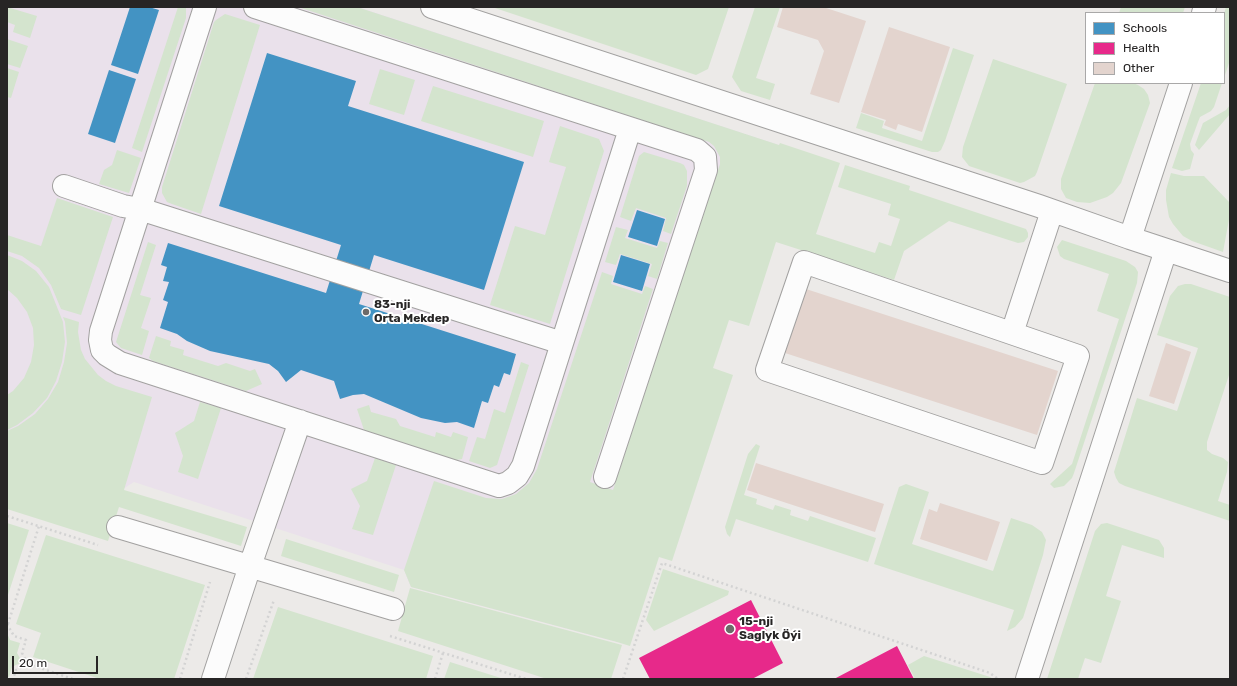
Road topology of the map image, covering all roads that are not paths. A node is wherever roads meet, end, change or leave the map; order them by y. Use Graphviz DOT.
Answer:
graph roads {
  1 [pos="205,7"];
  2 [pos="255,7"];
  3 [pos="438,8"];
  4 [pos="1179,84"];
  5 [pos="630,129"];
  6 [pos="64,186"];
  7 [pos="140,209"];
  8 [pos="1052,211"];
  9 [pos="1130,238"];
  10 [pos="1166,250"];
  11 [pos="1230,271"];
  12 [pos="1012,333"];
  13 [pos="562,343"];
  14 [pos="300,421"];
  15 [pos="605,477"];
  16 [pos="118,527"];
  17 [pos="250,566"];
  18 [pos="394,609"];
  19 [pos="213,679"];
  20 [pos="1027,679"];
  1 -- 7 [label="street"];
  2 -- 5 [label="street"];
  3 -- 8 [label="street"];
  4 -- 9 [label="street"];
  5 -- 13 [label="street"];
  5 -- 15 [label="street"];
  6 -- 7 [label="street"];
  7 -- 13 [label="street"];
  7 -- 14 [label="street"];
  8 -- 9 [label="street"];
  8 -- 12 [label="street"];
  9 -- 10 [label="street"];
  10 -- 11 [label="street"];
  10 -- 20 [label="street"];
  12 -- 12 [label="street"];
  13 -- 14 [label="street"];
  14 -- 17 [label="street"];
  16 -- 17 [label="street"];
  17 -- 18 [label="street"];
  17 -- 19 [label="street"];
}
